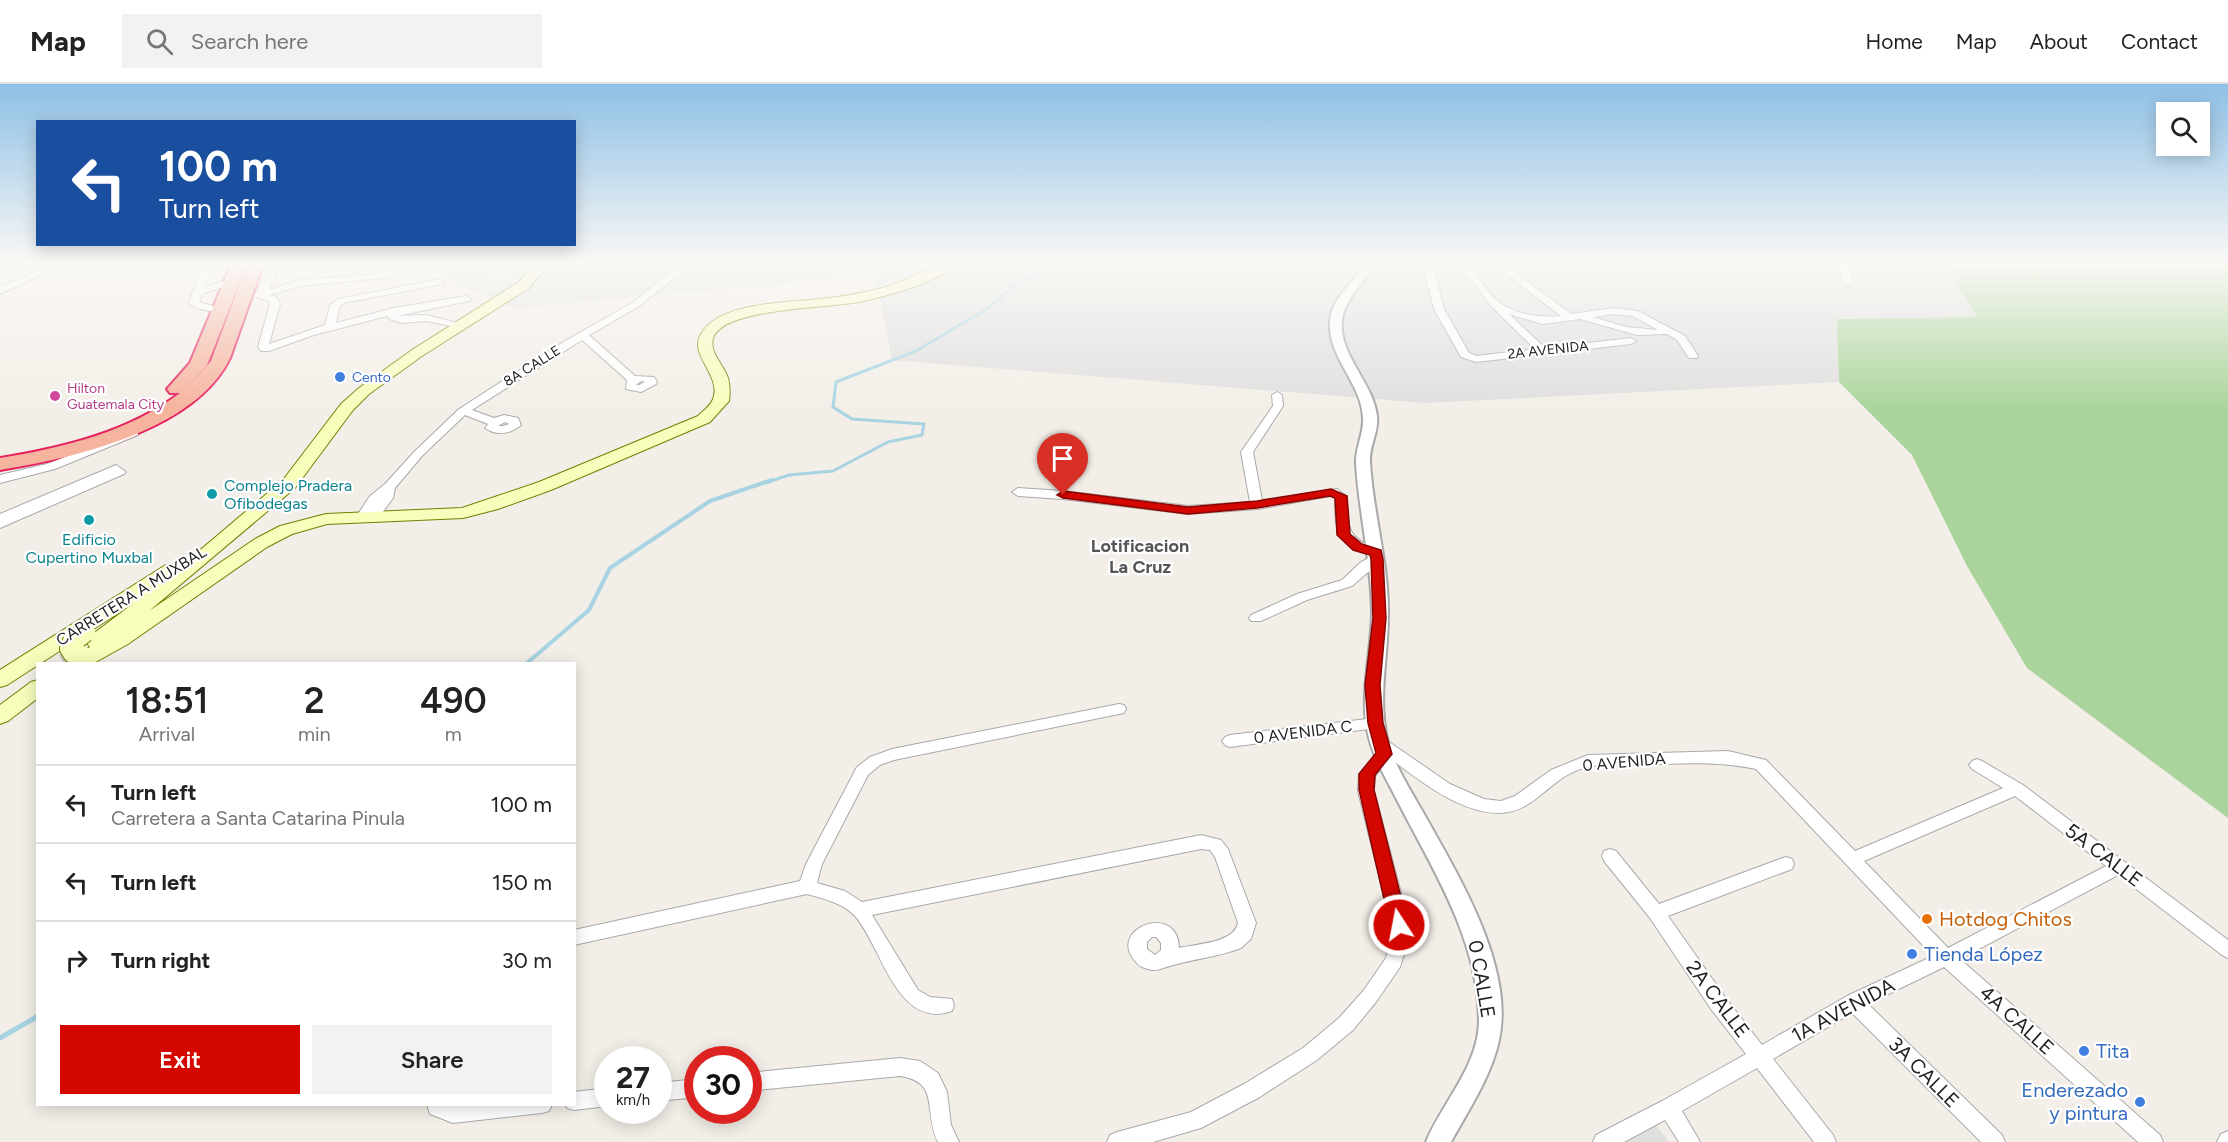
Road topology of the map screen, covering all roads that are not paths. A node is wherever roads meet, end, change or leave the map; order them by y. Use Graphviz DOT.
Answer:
graph roads {
  1 [pos="246,311"];
  2 [pos="273,311"];
  3 [pos="334,311"];
  4 [pos="393,311"];
  5 [pos="394,311"];
  6 [pos="482,311"];
  7 [pos="624,311"];
  8 [pos="749,311"];
  9 [pos="1339,311"];
  10 [pos="1440,311"];
  11 [pos="1501,311"];
  12 [pos="1512,311"];
  13 [pos="1566,311"];
  14 [pos="1611,311"];
  15 [pos="1618,311"];
  16 [pos="220,312"];
  17 [pos="1573,316"];
  18 [pos="461,325"];
  19 [pos="330,327"];
  20 [pos="1669,331"];
  21 [pos="583,335"];
  22 [pos="1631,341"];
  23 [pos="1543,351"];
  24 [pos="1693,356"];
  25 [pos="633,380"];
  26 [pos="189,395"];
  27 [pos="1277,395"];
  28 [pos="463,411"];
  29 [pos="494,423"];
  30 [pos="0,456"];
  31 [pos="0,464"];
  32 [pos="0,479"];
  33 [pos="1018,492"];
  34 [pos="1257,505"];
  35 [pos="368,517"];
  36 [pos="0,518"];
  37 [pos="0,524"];
  38 [pos="232,532"];
  39 [pos="1376,556"];
  40 [pos="1256,618"];
  41 [pos="89,647"];
  42 [pos="0,680"];
  43 [pos="36,686"];
  44 [pos="36,687"];
  45 [pos="0,701"];
  46 [pos="1119,709"];
  47 [pos="0,716"];
  48 [pos="1376,723"];
  49 [pos="1230,741"];
  50 [pos="1382,747"];
  51 [pos="1761,764"];
  52 [pos="1977,765"];
  53 [pos="2017,789"];
  54 [pos="1610,856"];
  55 [pos="1851,860"];
  56 [pos="1786,864"];
  57 [pos="2119,867"];
  58 [pos="807,887"];
  59 [pos="860,910"];
  60 [pos="1656,913"];
  61 [pos="576,938"];
  62 [pos="2228,950"];
  63 [pos="1946,958"];
  64 [pos="1161,960"];
  65 [pos="1854,1002"];
  66 [pos="945,1005"];
  67 [pos="1760,1055"];
  68 [pos="762,1081"];
  69 [pos="594,1099"];
  70 [pos="576,1101"];
  71 [pos="437,1106"];
  72 [pos="522,1106"];
  73 [pos="1669,1108"];
  74 [pos="950,1142"];
  75 [pos="1117,1142"];
  76 [pos="1438,1142"];
  77 [pos="1603,1142"];
  78 [pos="1690,1142"];
  79 [pos="1826,1142"];
  80 [pos="1995,1142"];
  81 [pos="2153,1142"];
  1 -- 26 [label="highway"];
  2 -- 19 [label="street"];
  3 -- 19 [label="street"];
  4 -- 19 [label="street"];
  5 -- 18 [label="street"];
  6 -- 18 [label="main road, CARRETERA A MUXBAL"];
  7 -- 21 [label="street, 8A CALLE"];
  8 -- 35 [label="main road"];
  9 -- 39 [label="street, 0 CALLE"];
  10 -- 23 [label="street, 2A AVENIDA"];
  11 -- 23 [label="street"];
  12 -- 17 [label="street"];
  13 -- 17 [label="street"];
  14 -- 17 [label="street"];
  15 -- 20 [label="street"];
  16 -- 30 [label="highway"];
  17 -- 20 [label="street"];
  18 -- 38 [label="main road, CARRETERA A MUXBAL"];
  20 -- 24 [label="street"];
  21 -- 25 [label="street"];
  21 -- 28 [label="street, 8A CALLE"];
  22 -- 23 [label="street, 2A AVENIDA"];
  26 -- 31 [label="highway"];
  26 -- 32 [label="street"];
  27 -- 34 [label="street"];
  28 -- 29 [label="street"];
  28 -- 35 [label="street, 8A CALLE"];
  33 -- 34 [label="street"];
  34 -- 39 [label="street"];
  35 -- 41 [label="main road"];
  36 -- 37 [label="street"];
  38 -- 41 [label="main road, CARRETERA A MUXBAL"];
  38 -- 42 [label="main road, CARRETERA A MUXBAL"];
  39 -- 40 [label="street"];
  39 -- 48 [label="street, 0 CALLE"];
  43 -- 45 [label="main road"];
  44 -- 47 [label="main road"];
  46 -- 58 [label="street"];
  48 -- 49 [label="street, 0 AVENIDA C"];
  48 -- 50 [label="street, 0 CALLE"];
  50 -- 51 [label="street, 0 AVENIDA"];
  50 -- 75 [label="street"];
  50 -- 76 [label="street, 0 CALLE"];
  51 -- 55 [label="street, 4A CALLE"];
  52 -- 53 [label="street, 5A CALLE"];
  53 -- 55 [label="street"];
  53 -- 57 [label="street, 5A CALLE"];
  54 -- 60 [label="street, 2A CALLE"];
  55 -- 63 [label="street, 4A CALLE"];
  56 -- 60 [label="street"];
  57 -- 62 [label="street, 5A CALLE"];
  57 -- 63 [label="street, 1A AVENIDA"];
  58 -- 59 [label="street"];
  58 -- 61 [label="street"];
  59 -- 64 [label="street"];
  59 -- 66 [label="street"];
  60 -- 67 [label="street, 2A CALLE"];
  63 -- 65 [label="street, 1A AVENIDA"];
  63 -- 81 [label="street, 4A CALLE"];
  65 -- 67 [label="street, 1A AVENIDA"];
  65 -- 80 [label="street, 3A CALLE"];
  67 -- 73 [label="street, 1A AVENIDA"];
  67 -- 79 [label="street, 2A CALLE"];
  68 -- 74 [label="street"];
  69 -- 70 [label="street"];
  71 -- 72 [label="street"];
  73 -- 77 [label="street, 1A AVENIDA"];
  73 -- 78 [label="street"];
}
